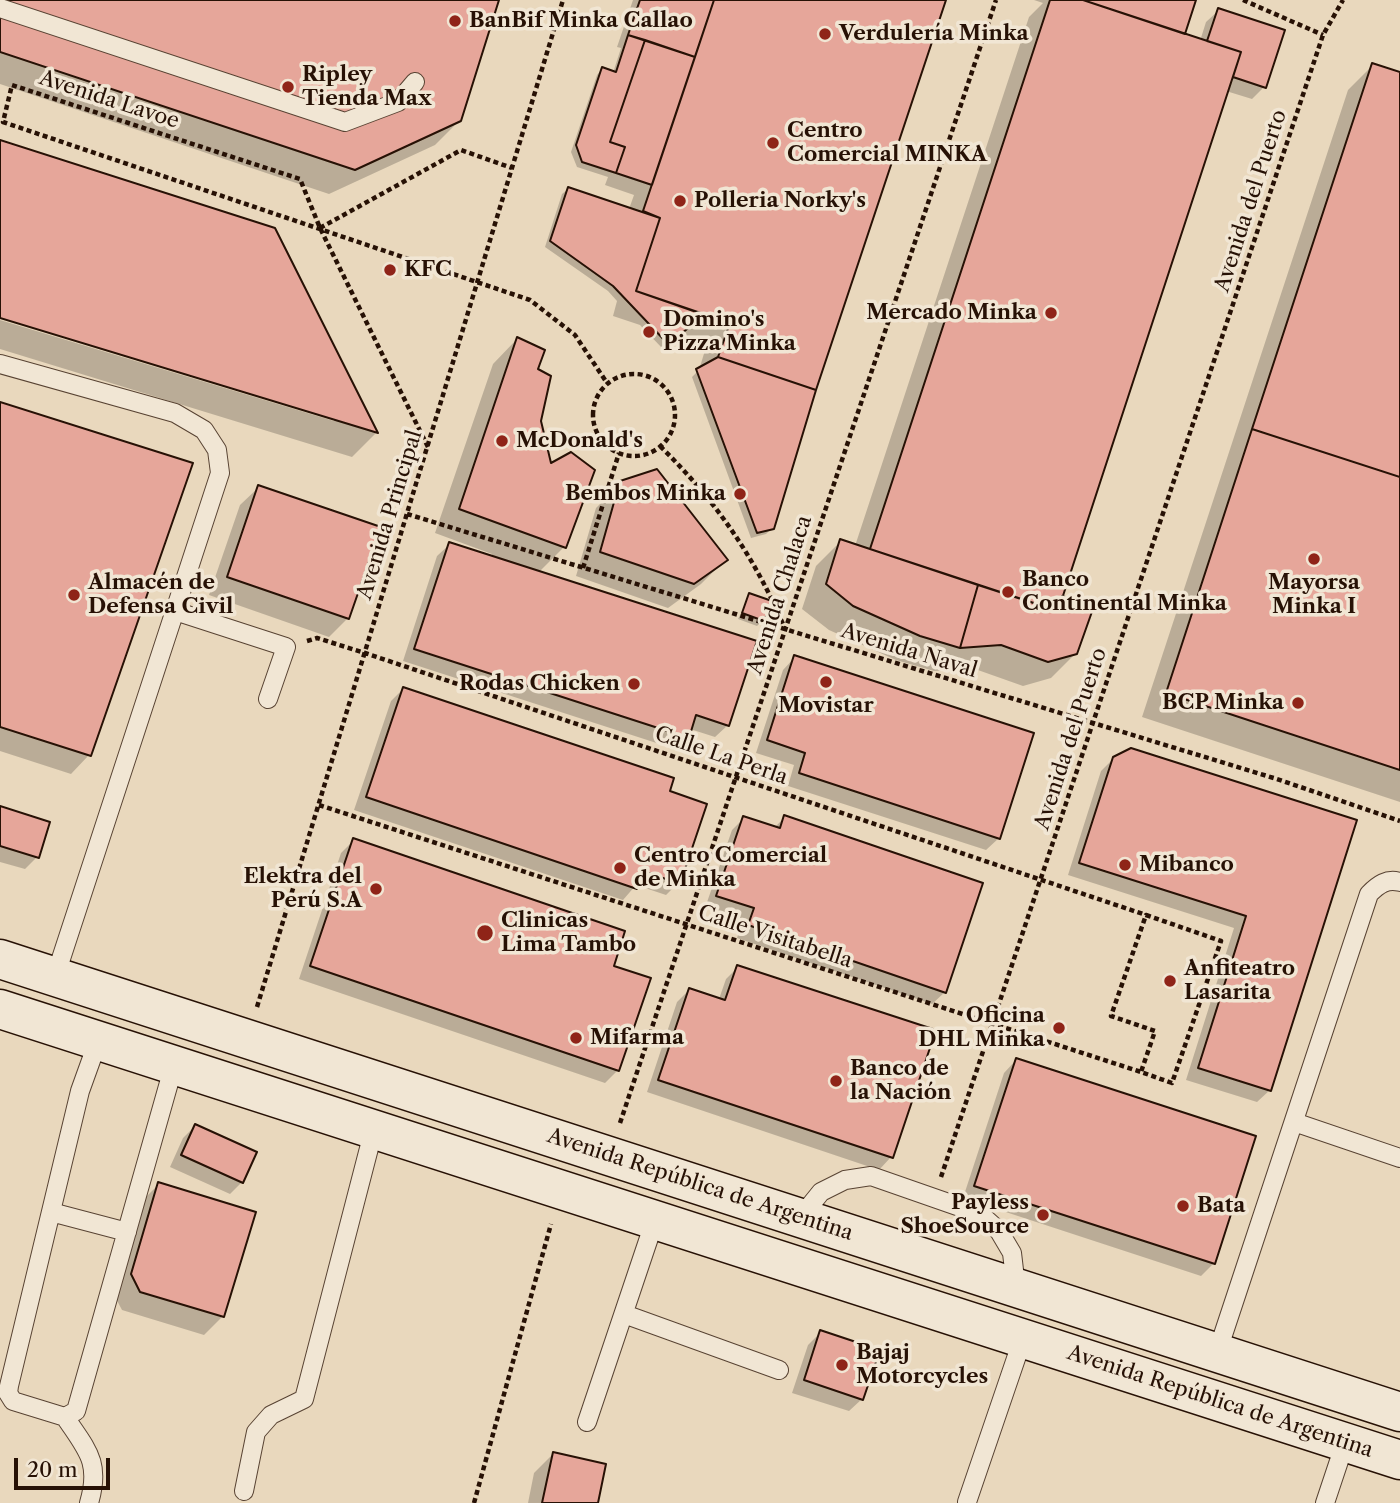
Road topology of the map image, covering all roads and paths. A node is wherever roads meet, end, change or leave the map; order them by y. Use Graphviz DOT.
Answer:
graph roads {
  1 [pos="563,0"];
  2 [pos="996,0"];
  3 [pos="1243,0"];
  4 [pos="1343,0"];
  5 [pos="0,8"];
  6 [pos="1323,35"];
  7 [pos="415,82"];
  8 [pos="512,168"];
  9 [pos="320,228"];
  10 [pos="477,282"];
  11 [pos="0,363"];
  12 [pos="607,383"];
  13 [pos="660,446"];
  14 [pos="428,447"];
  15 [pos="620,453"];
  16 [pos="407,514"];
  17 [pos="583,568"];
  18 [pos="175,611"];
  19 [pos="785,630"];
  20 [pos="286,647"];
  21 [pos="365,653"];
  22 [pos="268,699"];
  23 [pos="1093,723"];
  24 [pos="736,778"];
  25 [pos="319,805"];
  26 [pos="1400,821"];
  27 [pos="1041,880"];
  28 [pos="1400,882"];
  29 [pos="1146,915"];
  30 [pos="686,925"];
  31 [pos="0,959"];
  32 [pos="55,977"];
  33 [pos="0,1009"];
  34 [pos="993,1024"];
  35 [pos="248,1039"];
  36 [pos="99,1041"];
  37 [pos="174,1065"];
  38 [pos="1141,1072"];
  39 [pos="1294,1122"];
  40 [pos="374,1129"];
  41 [pos="609,1156"];
  42 [pos="1400,1158"];
  43 [pos="561,1190"];
  44 [pos="935,1198"];
  45 [pos="51,1212"];
  46 [pos="800,1217"];
  47 [pos="655,1220"];
  48 [pos="127,1233"];
  49 [pos="1016,1287"];
  50 [pos="624,1314"];
  51 [pos="1023,1338"];
  52 [pos="1217,1353"];
  53 [pos="779,1370"];
  54 [pos="1400,1412"];
  55 [pos="65,1417"];
  56 [pos="587,1422"];
  57 [pos="1345,1443"];
  58 [pos="1400,1460"];
  59 [pos="244,1491"];
  60 [pos="967,1502"];
  61 [pos="89,1503"];
  62 [pos="474,1503"];
  63 [pos="1325,1503"];
  1 -- 8 [label="path, Avenida Principal"];
  2 -- 19 [label="path, Avenida Chalaca"];
  3 -- 6 [label="path"];
  4 -- 6 [label="path, Avenida del Puerto"];
  5 -- 7 [label="lane"];
  6 -- 23 [label="path, Avenida del Puerto"];
  8 -- 9 [label="path"];
  8 -- 10 [label="path, Avenida Principal"];
  9 -- 9 [label="path, Avenida Lavoe"];
  9 -- 10 [label="path, Avenida Lavoe"];
  9 -- 14 [label="path, Avenida Lavoe"];
  10 -- 12 [label="path, Avenida Lavoe"];
  10 -- 14 [label="path, Avenida Principal"];
  11 -- 18 [label="lane"];
  12 -- 13 [label="path"];
  12 -- 15 [label="path"];
  13 -- 15 [label="path"];
  13 -- 19 [label="path"];
  14 -- 16 [label="path, Avenida Principal"];
  15 -- 17 [label="path"];
  16 -- 17 [label="path, Avenida Naval"];
  16 -- 21 [label="path, Avenida Principal"];
  17 -- 19 [label="path, Avenida Naval"];
  18 -- 20 [label="lane"];
  18 -- 32 [label="lane"];
  19 -- 23 [label="path, Avenida Naval"];
  19 -- 24 [label="path, Avenida Chalaca"];
  20 -- 21 [label="path, Calle La Perla"];
  20 -- 22 [label="lane"];
  21 -- 24 [label="path, Calle La Perla"];
  21 -- 25 [label="path, Avenida Principal"];
  23 -- 26 [label="path, Avenida Naval"];
  23 -- 27 [label="path, Avenida del Puerto"];
  24 -- 27 [label="path, Calle La Perla"];
  24 -- 30 [label="path, Avenida Chalaca"];
  25 -- 30 [label="path, Calle Visitabella"];
  25 -- 35 [label="path, Avenida Principal"];
  27 -- 29 [label="path, Calle La Perla"];
  27 -- 34 [label="path, Avenida del Puerto"];
  28 -- 39 [label="lane"];
  29 -- 38 [label="path"];
  29 -- 38 [label="path, Calle La Perla"];
  30 -- 34 [label="path, Calle Visitabella"];
  30 -- 41 [label="path, Avenida Chalaca"];
  31 -- 32 [label="main road, Avenida República de Argentina"];
  32 -- 35 [label="main road, Avenida República de Argentina"];
  33 -- 36 [label="main road, Avenida República de Argentina"];
  34 -- 38 [label="path, Calle Visitabella"];
  34 -- 44 [label="path, Avenida del Puerto"];
  35 -- 41 [label="main road, Avenida República de Argentina"];
  36 -- 37 [label="main road, Avenida República de Argentina"];
  36 -- 45 [label="lane"];
  37 -- 40 [label="main road, Avenida República de Argentina"];
  37 -- 48 [label="lane"];
  39 -- 42 [label="lane"];
  39 -- 52 [label="lane"];
  40 -- 43 [label="main road, Avenida República de Argentina"];
  40 -- 59 [label="lane"];
  41 -- 46 [label="main road, Avenida República de Argentina"];
  43 -- 47 [label="main road, Avenida República de Argentina"];
  43 -- 62 [label="path"];
  44 -- 46 [label="lane"];
  44 -- 49 [label="lane"];
  45 -- 48 [label="lane"];
  45 -- 55 [label="lane"];
  46 -- 49 [label="main road, Avenida República de Argentina"];
  47 -- 50 [label="lane"];
  47 -- 51 [label="main road, Avenida República de Argentina"];
  48 -- 55 [label="lane"];
  49 -- 52 [label="main road, Avenida República de Argentina"];
  50 -- 53 [label="lane"];
  50 -- 56 [label="lane"];
  51 -- 57 [label="main road, Avenida República de Argentina"];
  51 -- 60 [label="lane"];
  52 -- 54 [label="main road, Avenida República de Argentina"];
  55 -- 61 [label="lane"];
  57 -- 58 [label="main road, Avenida República de Argentina"];
  57 -- 63 [label="lane"];
}
